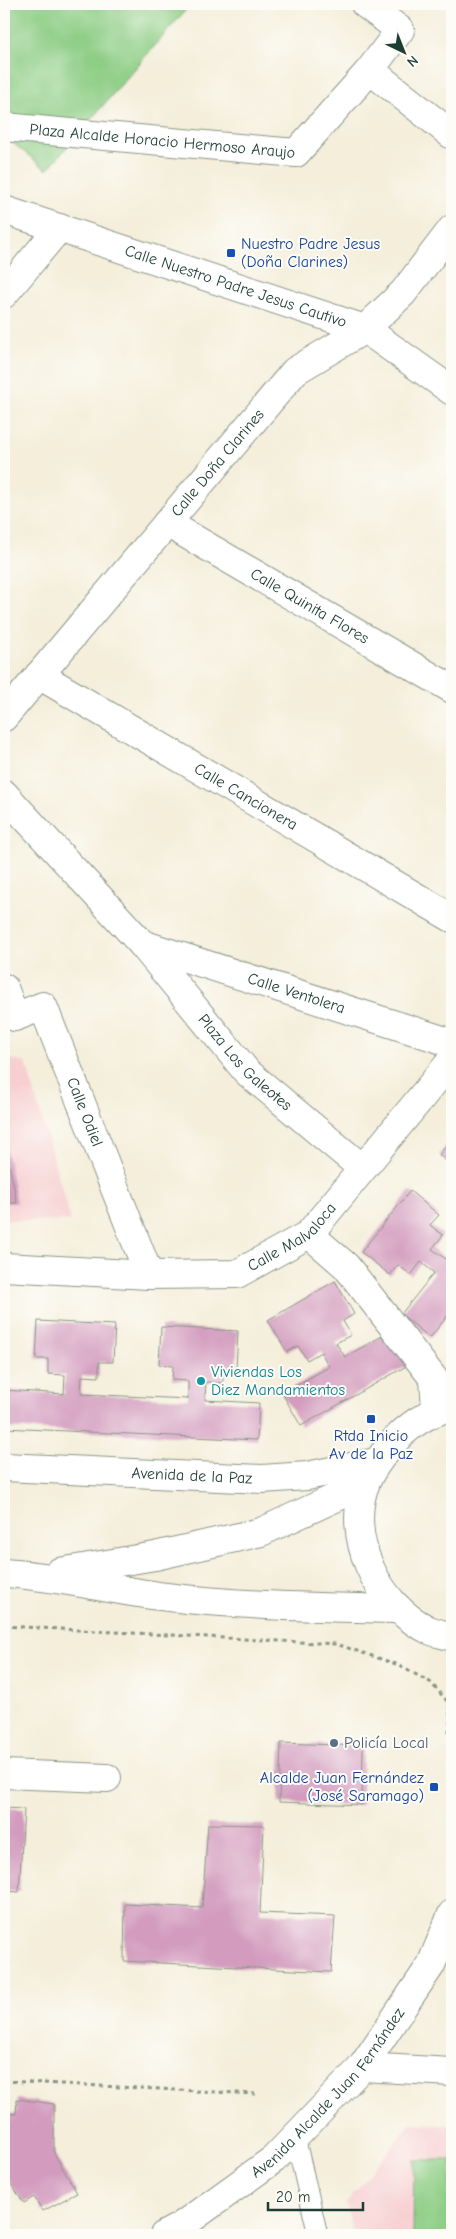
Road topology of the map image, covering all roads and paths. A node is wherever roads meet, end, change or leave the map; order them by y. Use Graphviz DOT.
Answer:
graph roads {
  1 [pos="366,4"];
  2 [pos="370,70"];
  3 [pos="4,127"];
  4 [pos="452,135"];
  5 [pos="4,210"];
  6 [pos="59,228"];
  7 [pos="452,230"];
  8 [pos="4,294"];
  9 [pos="365,329"];
  10 [pos="452,391"];
  11 [pos="167,524"];
  12 [pos="39,675"];
  13 [pos="452,689"];
  14 [pos="4,717"];
  15 [pos="4,794"];
  16 [pos="452,918"];
  17 [pos="142,944"];
  18 [pos="4,988"];
  19 [pos="452,1043"];
  20 [pos="452,1060"];
  21 [pos="362,1168"];
  22 [pos="309,1234"];
  23 [pos="4,1267"];
  24 [pos="148,1275"];
  25 [pos="444,1409"];
  26 [pos="4,1467"];
  27 [pos="371,1473"];
  28 [pos="4,1573"];
  29 [pos="38,1575"];
  30 [pos="399,1609"];
  31 [pos="4,1626"];
  32 [pos="452,1637"];
  33 [pos="452,1732"];
  34 [pos="4,1774"];
  35 [pos="107,1778"];
  36 [pos="452,1914"];
  37 [pos="362,2067"];
  38 [pos="452,2072"];
  39 [pos="4,2081"];
  40 [pos="255,2094"];
  41 [pos="295,2138"];
  42 [pos="164,2235"];
  43 [pos="318,2235"];
  1 -- 2 [label="street, Plaza Alcalde Horacio Hermoso Araujo"];
  2 -- 3 [label="street, Plaza Alcalde Horacio Hermoso Araujo"];
  2 -- 4 [label="street"];
  5 -- 6 [label="street, Calle Nuestro Padre Jesus Cautivo"];
  6 -- 8 [label="street"];
  6 -- 9 [label="street, Calle Nuestro Padre Jesus Cautivo"];
  7 -- 9 [label="street, Calle Doña Clarines"];
  9 -- 10 [label="street, Calle Nuestro Padre Jesus Cautivo"];
  9 -- 11 [label="street, Calle Doña Clarines"];
  11 -- 12 [label="street, Calle Doña Clarines"];
  11 -- 13 [label="street, Calle Quinita Flores"];
  12 -- 14 [label="street, Calle Doña Clarines"];
  12 -- 16 [label="street, Calle Cancionera"];
  15 -- 17 [label="street, Plaza Los Galeotes"];
  17 -- 19 [label="street, Calle Ventolera"];
  17 -- 21 [label="street, Plaza Los Galeotes"];
  18 -- 24 [label="street, Calle Odiel"];
  20 -- 21 [label="street, Calle Malvaloca"];
  21 -- 22 [label="street, Calle Malvaloca"];
  22 -- 24 [label="street, Calle Malvaloca"];
  22 -- 25 [label="street"];
  23 -- 24 [label="street, Calle Malvaloca"];
  25 -- 27 [label="street"];
  26 -- 27 [label="street, Avenida de la Paz"];
  27 -- 29 [label="street"];
  27 -- 30 [label="street"];
  28 -- 29 [label="street"];
  29 -- 30 [label="street"];
  30 -- 32 [label="street"];
  31 -- 33 [label="path"];
  34 -- 35 [label="street"];
  36 -- 37 [label="street, Avenida Alcalde Juan Fernández"];
  37 -- 38 [label="street"];
  37 -- 41 [label="street, Avenida Alcalde Juan Fernández"];
  39 -- 40 [label="path"];
  41 -- 42 [label="street, Avenida Alcalde Juan Fernández"];
  41 -- 43 [label="lane"];
}
